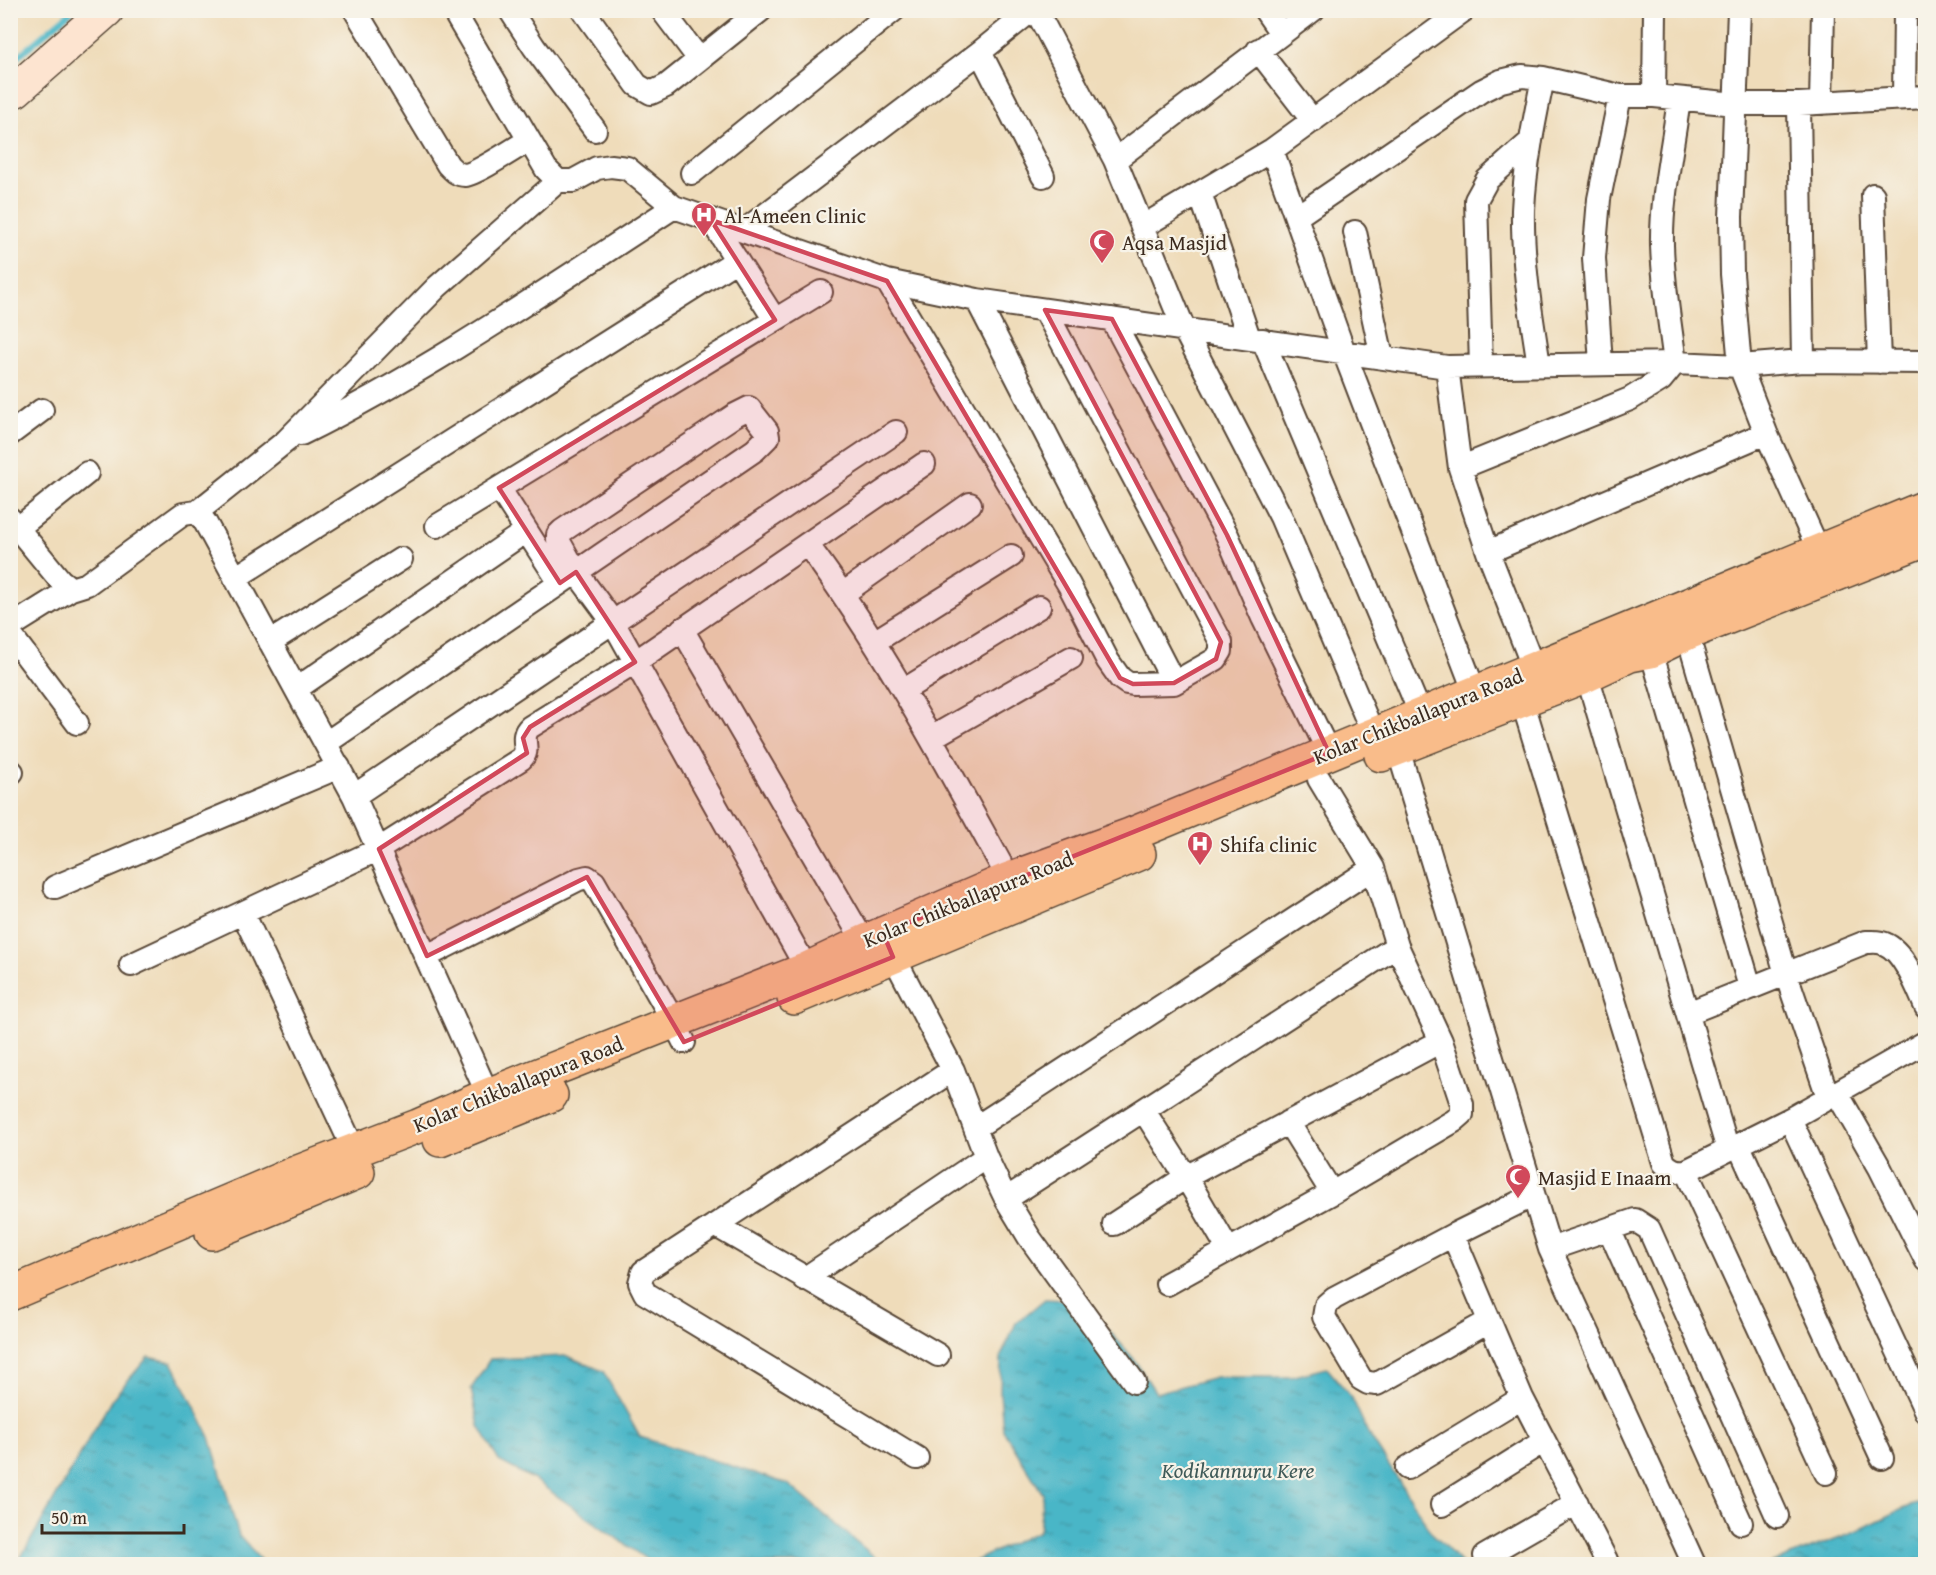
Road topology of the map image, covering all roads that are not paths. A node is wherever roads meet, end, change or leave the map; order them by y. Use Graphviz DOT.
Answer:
graph roads {
  1 [pos="107,10"];
  2 [pos="355,10"];
  3 [pos="453,10"];
  4 [pos="510,10"];
  5 [pos="583,10"];
  6 [pos="662,10"];
  7 [pos="761,10"];
  8 [pos="894,10"];
  9 [pos="1034,10"];
  10 [pos="1265,10"];
  11 [pos="1313,10"];
  12 [pos="1655,10"];
  13 [pos="1739,10"];
  14 [pos="1823,10"];
  15 [pos="1905,10"];
  16 [pos="1451,14"];
  17 [pos="1281,33"];
  18 [pos="1258,50"];
  19 [pos="980,52"];
  20 [pos="699,59"];
  21 [pos="1543,78"];
  22 [pos="12,91"];
  23 [pos="1620,96"];
  24 [pos="1654,96"];
  25 [pos="1915,97"];
  26 [pos="1680,99"];
  27 [pos="1810,103"];
  28 [pos="1736,104"];
  29 [pos="1312,121"];
  30 [pos="595,130"];
  31 [pos="529,140"];
  32 [pos="1531,141"];
  33 [pos="1272,150"];
  34 [pos="1115,159"];
  35 [pos="692,173"];
  36 [pos="1043,176"];
  37 [pos="558,181"];
  38 [pos="1200,193"];
  39 [pos="1873,195"];
  40 [pos="674,207"];
  41 [pos="1296,218"];
  42 [pos="711,220"];
  43 [pos="1142,226"];
  44 [pos="744,231"];
  45 [pos="1355,232"];
  46 [pos="737,260"];
  47 [pos="887,281"];
  48 [pos="821,292"];
  49 [pos="977,300"];
  50 [pos="1045,310"];
  51 [pos="1112,319"];
  52 [pos="775,320"];
  53 [pos="1184,329"];
  54 [pos="1256,339"];
  55 [pos="1344,352"];
  56 [pos="1382,357"];
  57 [pos="1803,361"];
  58 [pos="1879,362"];
  59 [pos="1676,363"];
  60 [pos="1926,363"];
  61 [pos="1601,364"];
  62 [pos="1539,365"];
  63 [pos="1481,366"];
  64 [pos="1740,366"];
  65 [pos="1447,367"];
  66 [pos="42,410"];
  67 [pos="896,432"];
  68 [pos="1766,433"];
  69 [pos="10,434"];
  70 [pos="286,441"];
  71 [pos="924,464"];
  72 [pos="1460,468"];
  73 [pos="87,473"];
  74 [pos="499,488"];
  75 [pos="970,504"];
  76 [pos="1926,507"];
  77 [pos="196,512"];
  78 [pos="14,524"];
  79 [pos="437,526"];
  80 [pos="526,531"];
  81 [pos="1926,539"];
  82 [pos="807,544"];
  83 [pos="1819,551"];
  84 [pos="1488,552"];
  85 [pos="1011,556"];
  86 [pos="401,559"];
  87 [pos="235,578"];
  88 [pos="568,578"];
  89 [pos="70,589"];
  90 [pos="844,593"];
  91 [pos="1038,607"];
  92 [pos="1684,621"];
  93 [pos="614,622"];
  94 [pos="10,627"];
  95 [pos="682,629"];
  96 [pos="10,634"];
  97 [pos="270,642"];
  98 [pos="874,642"];
  99 [pos="1651,651"];
  100 [pos="1071,658"];
  101 [pos="635,662"];
  102 [pos="1534,669"];
  103 [pos="1587,675"];
  104 [pos="1174,683"];
  105 [pos="296,689"];
  106 [pos="904,690"];
  107 [pos="1475,693"];
  108 [pos="1522,700"];
  109 [pos="1421,715"];
  110 [pos="76,723"];
  111 [pos="932,738"];
  112 [pos="327,744"];
  113 [pos="1384,746"];
  114 [pos="1324,766"];
  115 [pos="339,767"];
  116 [pos="354,796"];
  117 [pos="379,849"];
  118 [pos="1373,868"];
  119 [pos="1009,879"];
  120 [pos="55,887"];
  121 [pos="243,913"];
  122 [pos="880,944"];
  123 [pos="1397,946"];
  124 [pos="427,956"];
  125 [pos="131,964"];
  126 [pos="807,969"];
  127 [pos="1786,974"];
  128 [pos="1750,987"];
  129 [pos="1926,1006"];
  130 [pos="1688,1013"];
  131 [pos="679,1032"];
  132 [pos="1441,1041"];
  133 [pos="1926,1042"];
  134 [pos="953,1070"];
  135 [pos="488,1095"];
  136 [pos="1832,1095"];
  137 [pos="1144,1111"];
  138 [pos="1790,1119"];
  139 [pos="1288,1122"];
  140 [pos="975,1128"];
  141 [pos="1734,1148"];
  142 [pos="354,1150"];
  143 [pos="986,1157"];
  144 [pos="1686,1171"];
  145 [pos="1186,1177"];
  146 [pos="1332,1192"];
  147 [pos="1532,1196"];
  148 [pos="1006,1199"];
  149 [pos="1114,1224"];
  150 [pos="715,1225"];
  151 [pos="1609,1229"];
  152 [pos="1453,1235"];
  153 [pos="1228,1249"];
  154 [pos="1550,1249"];
  155 [pos="1926,1260"];
  156 [pos="804,1279"];
  157 [pos="1167,1284"];
  158 [pos="10,1294"];
  159 [pos="10,1317"];
  160 [pos="1489,1321"];
  161 [pos="938,1355"];
  162 [pos="1134,1382"];
  163 [pos="1522,1398"];
  164 [pos="1926,1412"];
  165 [pos="1544,1441"];
  166 [pos="917,1458"];
  167 [pos="1882,1458"];
  168 [pos="1407,1468"];
  169 [pos="1826,1473"];
  170 [pos="1577,1503"];
  171 [pos="1442,1504"];
  172 [pos="1777,1516"];
  173 [pos="1741,1523"];
  174 [pos="1485,1556"];
  175 [pos="1606,1560"];
  176 [pos="1694,1564"];
  1 -- 22 [label="street"];
  2 -- 31 [label="street"];
  3 -- 31 [label="street"];
  4 -- 30 [label="street"];
  5 -- 20 [label="street"];
  6 -- 20 [label="street"];
  7 -- 20 [label="street"];
  8 -- 35 [label="street"];
  9 -- 19 [label="street"];
  9 -- 34 [label="street"];
  10 -- 17 [label="street"];
  11 -- 17 [label="street"];
  12 -- 24 [label="street"];
  13 -- 28 [label="street"];
  14 -- 27 [label="street"];
  15 -- 25 [label="street"];
  16 -- 29 [label="street"];
  17 -- 18 [label="street"];
  18 -- 29 [label="street"];
  18 -- 34 [label="street"];
  19 -- 36 [label="street"];
  19 -- 44 [label="street"];
  21 -- 23 [label="street"];
  21 -- 32 [label="street"];
  21 -- 41 [label="street"];
  23 -- 24 [label="street"];
  23 -- 61 [label="street"];
  24 -- 26 [label="street"];
  25 -- 27 [label="street"];
  26 -- 28 [label="street"];
  26 -- 59 [label="street"];
  27 -- 28 [label="street"];
  27 -- 57 [label="street"];
  28 -- 64 [label="street"];
  29 -- 33 [label="street"];
  31 -- 37 [label="street"];
  32 -- 62 [label="street"];
  32 -- 63 [label="street"];
  33 -- 38 [label="street"];
  33 -- 41 [label="street"];
  34 -- 43 [label="street"];
  37 -- 40 [label="street"];
  37 -- 70 [label="street"];
  38 -- 43 [label="street"];
  38 -- 54 [label="street"];
  39 -- 58 [label="street"];
  40 -- 42 [label="street"];
  40 -- 70 [label="street"];
  41 -- 55 [label="street"];
  42 -- 44 [label="street"];
  42 -- 46 [label="street"];
  43 -- 53 [label="street"];
  44 -- 47 [label="street"];
  45 -- 56 [label="street"];
  46 -- 52 [label="street"];
  46 -- 87 [label="street"];
  47 -- 49 [label="street"];
  47 -- 104 [label="street"];
  48 -- 52 [label="street"];
  49 -- 50 [label="street"];
  49 -- 104 [label="street"];
  50 -- 51 [label="street"];
  50 -- 104 [label="street"];
  51 -- 53 [label="street"];
  51 -- 114 [label="street"];
  52 -- 74 [label="street"];
  53 -- 54 [label="street"];
  53 -- 113 [label="street"];
  54 -- 55 [label="street"];
  54 -- 109 [label="street"];
  55 -- 56 [label="street"];
  55 -- 107 [label="street"];
  56 -- 65 [label="street"];
  57 -- 58 [label="street"];
  57 -- 64 [label="street"];
  58 -- 60 [label="street"];
  59 -- 61 [label="street"];
  59 -- 64 [label="street"];
  59 -- 72 [label="street"];
  61 -- 62 [label="street"];
  62 -- 63 [label="street"];
  63 -- 65 [label="street"];
  64 -- 68 [label="street"];
  65 -- 72 [label="street"];
  66 -- 69 [label="street"];
  67 -- 93 [label="street"];
  68 -- 83 [label="street"];
  68 -- 84 [label="street"];
  70 -- 77 [label="street"];
  71 -- 82 [label="street"];
  72 -- 84 [label="street"];
  73 -- 78 [label="street"];
  74 -- 79 [label="street"];
  74 -- 80 [label="street"];
  75 -- 90 [label="street"];
  76 -- 83 [label="main road, Kolar Chikballapura Road"];
  77 -- 87 [label="street"];
  77 -- 89 [label="street"];
  78 -- 89 [label="street"];
  80 -- 88 [label="street"];
  80 -- 105 [label="street"];
  81 -- 92 [label="main road, Kolar Chikballapura Road"];
  82 -- 90 [label="street"];
  82 -- 95 [label="street"];
  83 -- 92 [label="main road, Kolar Chikballapura Road"];
  84 -- 102 [label="street"];
  85 -- 98 [label="street"];
  86 -- 97 [label="street"];
  87 -- 97 [label="street"];
  88 -- 88 [label="street"];
  88 -- 93 [label="street"];
  88 -- 112 [label="street"];
  89 -- 94 [label="street"];
  90 -- 98 [label="street"];
  91 -- 106 [label="street"];
  92 -- 99 [label="main road, Kolar Chikballapura Road"];
  92 -- 102 [label="main road, Kolar Chikballapura Road"];
  92 -- 127 [label="street"];
  93 -- 101 [label="street"];
  93 -- 116 [label="street"];
  95 -- 101 [label="street"];
  95 -- 122 [label="street"];
  96 -- 110 [label="street"];
  97 -- 105 [label="street"];
  98 -- 106 [label="street"];
  99 -- 103 [label="main road, Kolar Chikballapura Road"];
  99 -- 128 [label="street"];
  100 -- 111 [label="street"];
  101 -- 117 [label="street"];
  101 -- 126 [label="street"];
  102 -- 107 [label="main road, Kolar Chikballapura Road"];
  103 -- 108 [label="main road, Kolar Chikballapura Road"];
  103 -- 130 [label="street"];
  105 -- 112 [label="street"];
  106 -- 111 [label="street"];
  107 -- 109 [label="main road, Kolar Chikballapura Road"];
  108 -- 113 [label="main road, Kolar Chikballapura Road"];
  108 -- 144 [label="street"];
  109 -- 113 [label="main road, Kolar Chikballapura Road"];
  111 -- 119 [label="street"];
  112 -- 115 [label="street"];
  113 -- 114 [label="main road, Kolar Chikballapura Road"];
  113 -- 147 [label="street"];
  114 -- 118 [label="street"];
  114 -- 119 [label="main road, Kolar Chikballapura Road"];
  114 -- 122 [label="main road, Kolar Chikballapura Road"];
  115 -- 116 [label="street"];
  115 -- 120 [label="street"];
  116 -- 117 [label="street"];
  117 -- 121 [label="street"];
  117 -- 124 [label="street"];
  118 -- 123 [label="street"];
  118 -- 140 [label="street"];
  119 -- 122 [label="main road, Kolar Chikballapura Road"];
  121 -- 125 [label="street"];
  121 -- 142 [label="street"];
  122 -- 126 [label="main road, Kolar Chikballapura Road"];
  122 -- 131 [label="main road, Kolar Chikballapura Road"];
  122 -- 134 [label="street"];
  123 -- 132 [label="street"];
  123 -- 137 [label="street"];
  124 -- 131 [label="street"];
  124 -- 135 [label="street"];
  126 -- 131 [label="main road, Kolar Chikballapura Road"];
  127 -- 128 [label="street"];
  127 -- 129 [label="street"];
  127 -- 136 [label="street"];
  128 -- 130 [label="street"];
  130 -- 141 [label="street"];
  131 -- 135 [label="main road, Kolar Chikballapura Road"];
  131 -- 159 [label="main road, Kolar Chikballapura Road"];
  132 -- 139 [label="street"];
  132 -- 146 [label="street"];
  133 -- 136 [label="street"];
  134 -- 140 [label="street"];
  134 -- 150 [label="street"];
  135 -- 142 [label="main road, Kolar Chikballapura Road"];
  136 -- 138 [label="street"];
  136 -- 155 [label="street"];
  137 -- 145 [label="street"];
  137 -- 148 [label="street"];
  138 -- 141 [label="street"];
  138 -- 164 [label="street"];
  139 -- 145 [label="street"];
  139 -- 146 [label="street"];
  140 -- 143 [label="street"];
  141 -- 144 [label="street"];
  141 -- 167 [label="street"];
  142 -- 158 [label="main road, Kolar Chikballapura Road"];
  143 -- 148 [label="street"];
  143 -- 156 [label="street"];
  144 -- 169 [label="street"];
  145 -- 149 [label="street"];
  145 -- 153 [label="street"];
  146 -- 153 [label="street"];
  147 -- 152 [label="street"];
  147 -- 154 [label="street"];
  148 -- 162 [label="street"];
  150 -- 156 [label="street"];
  150 -- 166 [label="street"];
  151 -- 154 [label="street"];
  151 -- 172 [label="street"];
  151 -- 173 [label="street"];
  152 -- 160 [label="street"];
  152 -- 160 [label="street"];
  153 -- 157 [label="street"];
  154 -- 176 [label="street"];
  156 -- 161 [label="street"];
  160 -- 163 [label="street"];
  163 -- 165 [label="street"];
  163 -- 168 [label="street"];
  165 -- 170 [label="street"];
  165 -- 171 [label="street"];
  170 -- 174 [label="street"];
  170 -- 175 [label="street"];
}
